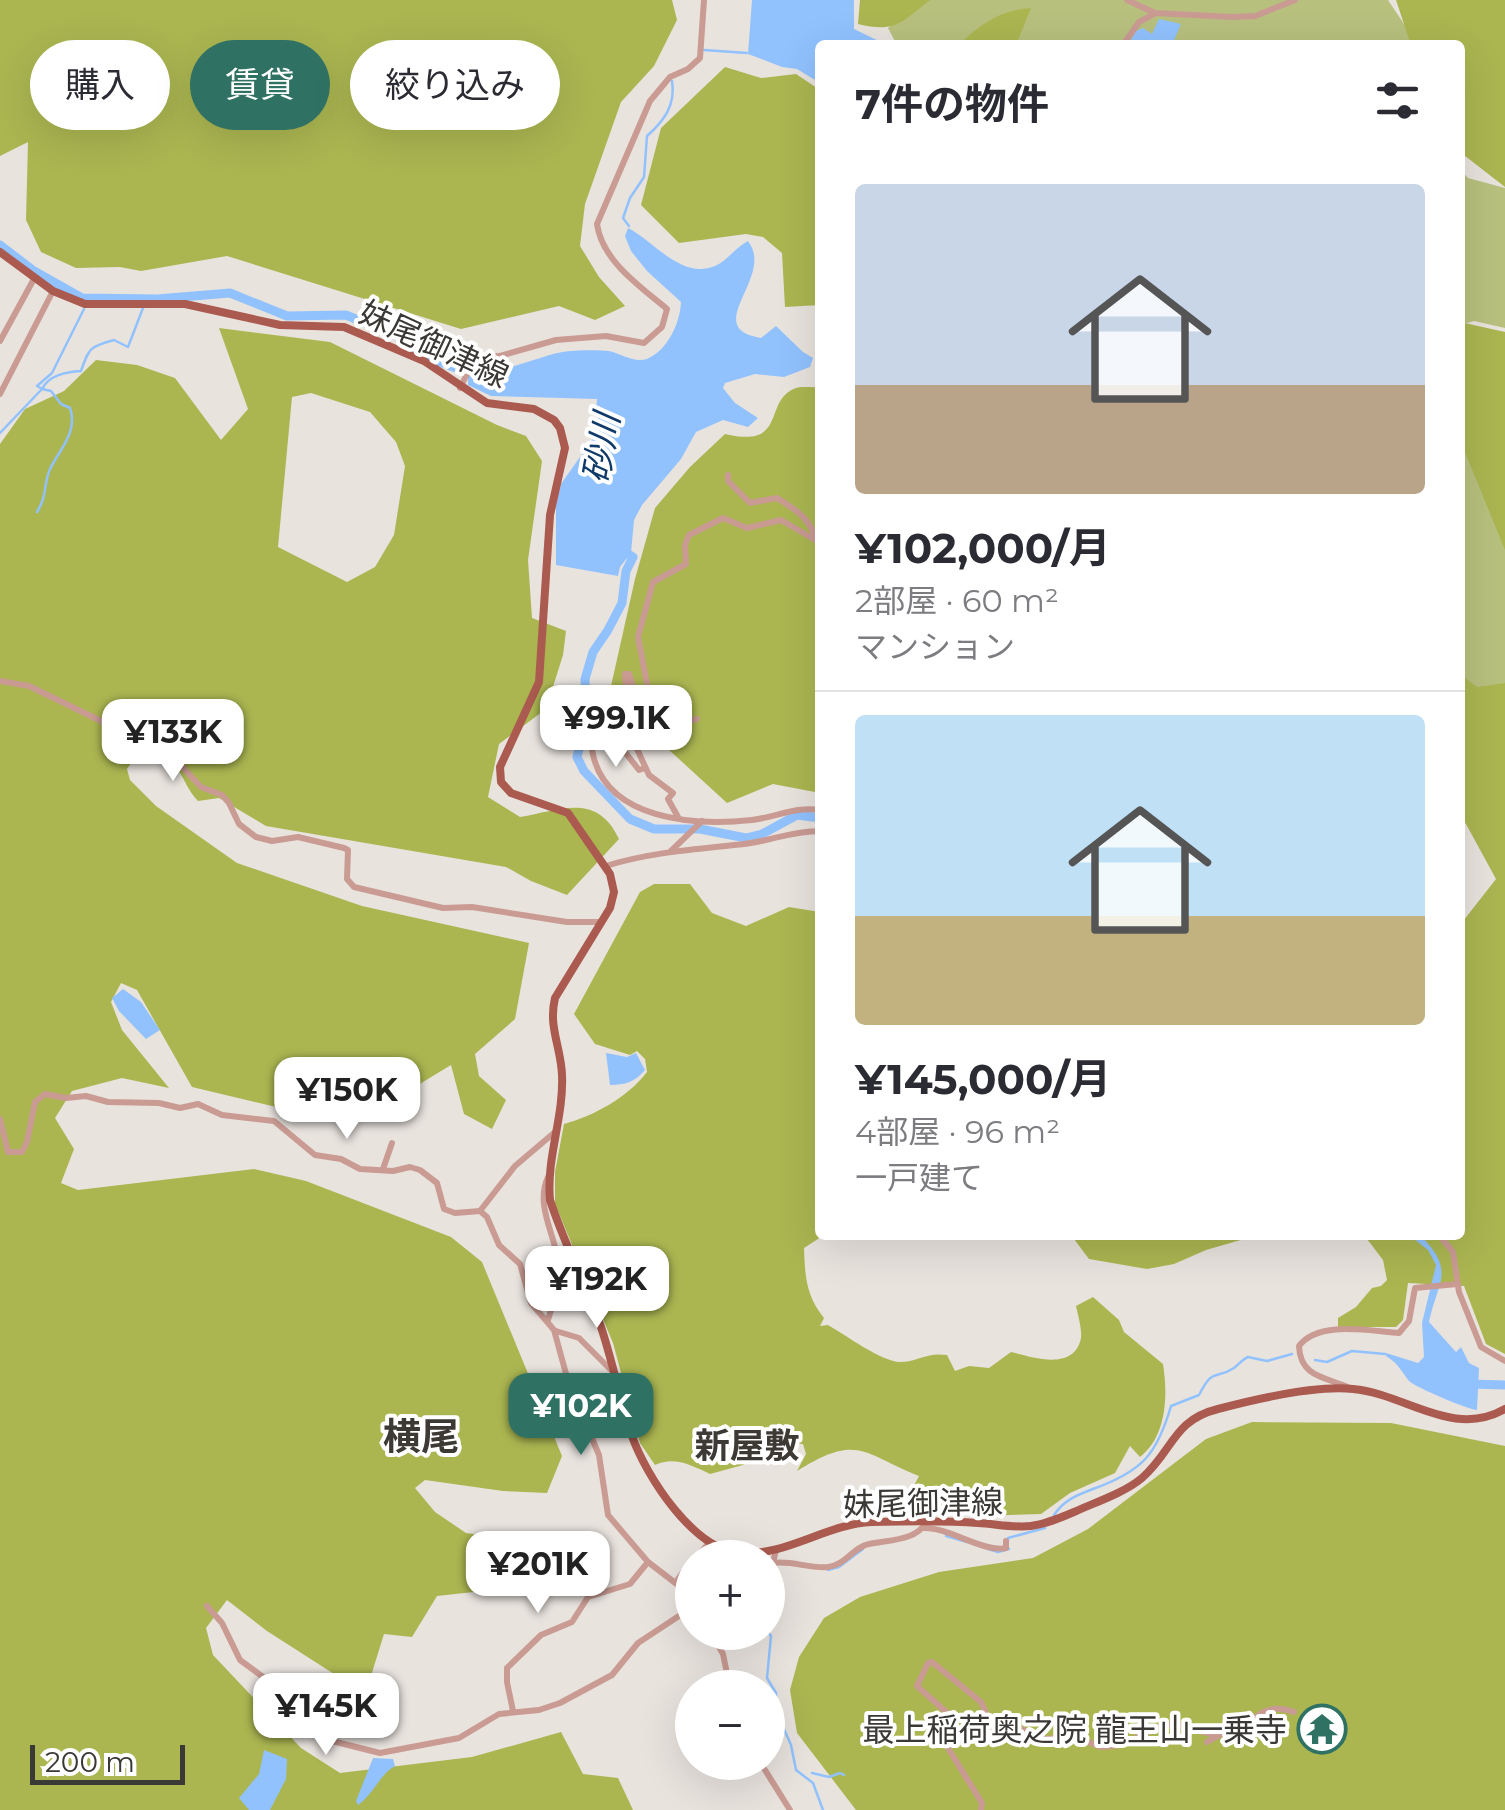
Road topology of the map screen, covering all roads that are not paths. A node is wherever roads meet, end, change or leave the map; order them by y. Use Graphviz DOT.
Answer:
graph roads {
  1 [pos="704,0"];
  2 [pos="1127,0"];
  3 [pos="1295,0"];
  4 [pos="1155,13"];
  5 [pos="1127,40"];
  6 [pos="0,252"];
  7 [pos="34,278"];
  8 [pos="53,291"];
  9 [pos="0,342"];
  10 [pos="1,388"];
  11 [pos="460,388"];
  12 [pos="728,475"];
  13 [pos="815,536"];
  14 [pos="815,540"];
  15 [pos="0,682"];
  16 [pos="593,688"];
  17 [pos="638,702"];
  18 [pos="697,719"];
  19 [pos="592,729"];
  20 [pos="646,768"];
  21 [pos="815,810"];
  22 [pos="678,816"];
  23 [pos="701,822"];
  24 [pos="815,831"];
  25 [pos="668,854"];
  26 [pos="606,866"];
  27 [pos="602,922"];
  28 [pos="0,1119"];
  29 [pos="555,1132"];
  30 [pos="392,1142"];
  31 [pos="383,1169"];
  32 [pos="548,1177"];
  33 [pos="480,1210"];
  34 [pos="1443,1240"];
  35 [pos="1458,1284"];
  36 [pos="548,1320"];
  37 [pos="554,1330"];
  38 [pos="1505,1361"];
  39 [pos="615,1374"];
  40 [pos="1351,1389"];
  41 [pos="1503,1412"];
  42 [pos="924,1525"];
  43 [pos="704,1540"];
  44 [pos="1006,1541"];
  45 [pos="785,1546"];
  46 [pos="648,1562"];
  47 [pos="785,1564"];
  48 [pos="675,1583"];
  49 [pos="207,1606"];
  50 [pos="675,1620"];
  51 [pos="513,1711"];
  52 [pos="1294,1712"];
  53 [pos="1223,1733"];
  54 [pos="1207,1742"];
  55 [pos="771,1780"];
  56 [pos="790,1810"];
  57 [pos="981,1810"];
  1 -- 11 [label="street"];
  2 -- 4 [label="street"];
  3 -- 4 [label="street"];
  4 -- 5 [label="street"];
  6 -- 7 [label="main road, 妹尾御津線"];
  7 -- 8 [label="main road, 妹尾御津線"];
  7 -- 9 [label="street"];
  8 -- 10 [label="street"];
  8 -- 11 [label="main road, 妹尾御津線"];
  11 -- 26 [label="main road, 妹尾御津線"];
  12 -- 13 [label="street"];
  14 -- 17 [label="street"];
  15 -- 27 [label="street"];
  16 -- 19 [label="street"];
  17 -- 18 [label="street"];
  17 -- 20 [label="street"];
  19 -- 20 [label="street"];
  19 -- 22 [label="street"];
  20 -- 22 [label="street"];
  21 -- 23 [label="street"];
  22 -- 23 [label="street"];
  23 -- 25 [label="street"];
  24 -- 25 [label="street"];
  25 -- 26 [label="street"];
  26 -- 27 [label="main road"];
  27 -- 29 [label="main road"];
  28 -- 31 [label="street"];
  29 -- 32 [label="main road"];
  29 -- 33 [label="street"];
  30 -- 31 [label="street"];
  31 -- 33 [label="street"];
  32 -- 36 [label="street"];
  32 -- 39 [label="main road"];
  33 -- 36 [label="street"];
  34 -- 35 [label="street"];
  35 -- 38 [label="street"];
  35 -- 40 [label="street"];
  36 -- 37 [label="street"];
  37 -- 39 [label="street"];
  37 -- 46 [label="street"];
  39 -- 43 [label="main road"];
  40 -- 41 [label="main road, 妹尾御津線"];
  40 -- 42 [label="main road, 妹尾御津線"];
  42 -- 44 [label="street"];
  42 -- 45 [label="main road, 妹尾御津線"];
  42 -- 47 [label="street"];
  46 -- 48 [label="street"];
  46 -- 51 [label="street"];
  49 -- 51 [label="street"];
  50 -- 51 [label="street"];
  52 -- 53 [label="street"];
  53 -- 54 [label="street"];
  53 -- 57 [label="street"];
  55 -- 56 [label="street"];
}
